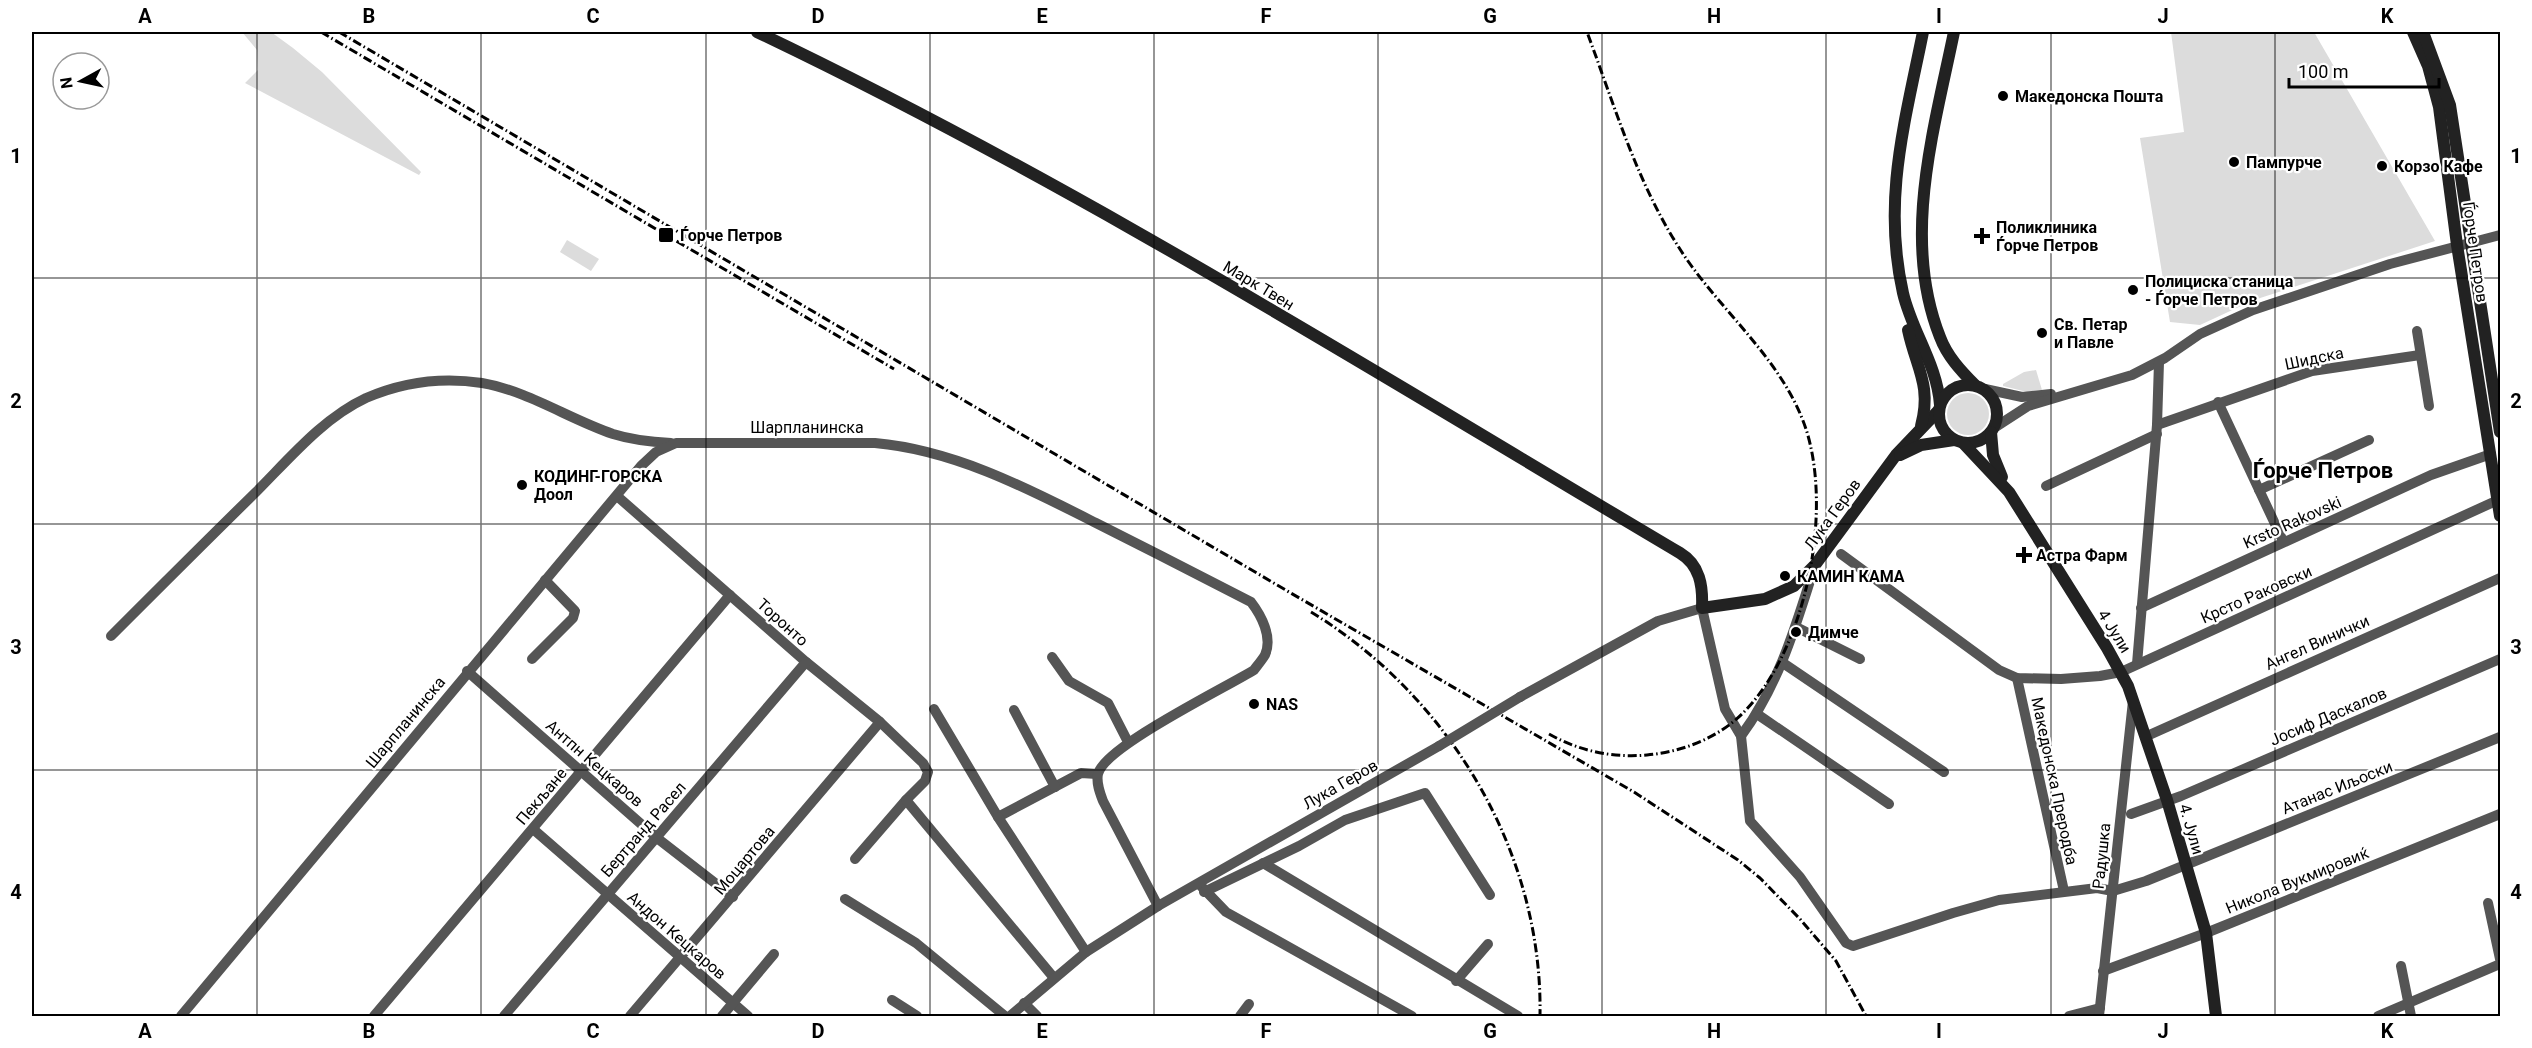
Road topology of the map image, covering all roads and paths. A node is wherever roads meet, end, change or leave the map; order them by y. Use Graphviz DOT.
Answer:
graph roads {
  1 [pos="757,32"];
  2 [pos="1923,32"];
  3 [pos="1954,32"];
  4 [pos="2413,32"];
  5 [pos="2423,32"];
  6 [pos="2500,235"];
  7 [pos="2471,241"];
  8 [pos="2457,244"];
  9 [pos="1907,310"];
  10 [pos="2417,331"];
  11 [pos="2420,355"];
  12 [pos="2159,362"];
  13 [pos="1980,387"];
  14 [pos="2066,393"];
  15 [pos="2218,402"];
  16 [pos="2429,406"];
  17 [pos="1939,408"];
  18 [pos="1920,428"];
  19 [pos="2157,429"];
  20 [pos="1992,430"];
  21 [pos="2500,432"];
  22 [pos="2369,440"];
  23 [pos="1958,441"];
  24 [pos="676,443"];
  25 [pos="2491,454"];
  26 [pos="1886,467"];
  27 [pos="2046,486"];
  28 [pos="2259,490"];
  29 [pos="2009,492"];
  30 [pos="617,496"];
  31 [pos="2498,500"];
  32 [pos="2500,516"];
  33 [pos="2283,541"];
  34 [pos="1841,554"];
  35 [pos="1815,565"];
  36 [pos="2500,578"];
  37 [pos="545,580"];
  38 [pos="730,595"];
  39 [pos="1702,608"];
  40 [pos="2140,608"];
  41 [pos="1796,627"];
  42 [pos="111,636"];
  43 [pos="1052,657"];
  44 [pos="532,659"];
  45 [pos="1860,659"];
  46 [pos="2500,659"];
  47 [pos="806,662"];
  48 [pos="1783,663"];
  49 [pos="2137,664"];
  50 [pos="467,671"];
  51 [pos="2121,672"];
  52 [pos="2018,678"];
  53 [pos="2133,699"];
  54 [pos="934,710"];
  55 [pos="1014,710"];
  56 [pos="1757,714"];
  57 [pos="880,722"];
  58 [pos="1741,736"];
  59 [pos="2146,736"];
  60 [pos="2500,737"];
  61 [pos="1128,742"];
  62 [pos="582,771"];
  63 [pos="1944,772"];
  64 [pos="1097,774"];
  65 [pos="1054,787"];
  66 [pos="906,800"];
  67 [pos="2167,800"];
  68 [pos="1889,804"];
  69 [pos="2131,813"];
  70 [pos="2500,814"];
  71 [pos="998,817"];
  72 [pos="532,829"];
  73 [pos="657,837"];
  74 [pos="855,859"];
  75 [pos="1263,863"];
  76 [pos="2185,866"];
  77 [pos="1202,887"];
  78 [pos="2064,891"];
  79 [pos="2113,891"];
  80 [pos="608,894"];
  81 [pos="1490,895"];
  82 [pos="733,897"];
  83 [pos="845,899"];
  84 [pos="2488,903"];
  85 [pos="1158,906"];
  86 [pos="2206,933"];
  87 [pos="1488,944"];
  88 [pos="1086,952"];
  89 [pos="774,954"];
  90 [pos="680,959"];
  91 [pos="2500,959"];
  92 [pos="2500,964"];
  93 [pos="2401,966"];
  94 [pos="2103,971"];
  95 [pos="1054,978"];
  96 [pos="1456,981"];
  97 [pos="892,1000"];
  98 [pos="1024,1003"];
  99 [pos="733,1004"];
  100 [pos="1249,1004"];
  101 [pos="2409,1004"];
  102 [pos="2099,1012"];
  103 [pos="1398,1013"];
  104 [pos="181,1017"];
  105 [pos="374,1017"];
  106 [pos="504,1017"];
  107 [pos="630,1017"];
  108 [pos="722,1017"];
  109 [pos="748,1017"];
  110 [pos="916,1017"];
  111 [pos="1008,1017"];
  112 [pos="1037,1017"];
  113 [pos="1240,1017"];
  114 [pos="1412,1017"];
  115 [pos="1518,1017"];
  116 [pos="2069,1017"];
  117 [pos="2216,1017"];
  118 [pos="2378,1017"];
  119 [pos="2411,1017"];
  1 -- 39 [label="street, Марк Твен"];
  2 -- 9 [label="street"];
  3 -- 13 [label="street"];
  4 -- 8 [label="street, Ѓорче Петров"];
  5 -- 7 [label="street, Ѓорче Петров"];
  6 -- 7 [label="street"];
  7 -- 8 [label="street"];
  7 -- 21 [label="street, Ѓорче Петров"];
  8 -- 12 [label="street"];
  8 -- 25 [label="street, Ѓорче Петров"];
  9 -- 17 [label="street"];
  9 -- 18 [label="street"];
  10 -- 11 [label="street"];
  11 -- 15 [label="street, Шидска"];
  11 -- 16 [label="street"];
  12 -- 14 [label="street"];
  12 -- 19 [label="street"];
  13 -- 14 [label="street"];
  13 -- 17 [label="street"];
  13 -- 20 [label="street"];
  14 -- 20 [label="street"];
  15 -- 19 [label="street, Шидска"];
  15 -- 28 [label="street"];
  17 -- 18 [label="street, Лука Геров"];
  17 -- 23 [label="street"];
  18 -- 26 [label="street, Лука Геров"];
  19 -- 27 [label="street, Шидска"];
  19 -- 40 [label="street"];
  20 -- 23 [label="street"];
  20 -- 29 [label="street, 4 Јули"];
  22 -- 28 [label="street"];
  23 -- 26 [label="street, Лука Геров"];
  23 -- 29 [label="street, 4 Јули"];
  24 -- 30 [label="street, Шарпланинска"];
  24 -- 42 [label="street"];
  24 -- 61 [label="street, Шарпланинска"];
  25 -- 31 [label="street, Ѓорче Петров"];
  25 -- 33 [label="street, Krsto Rakovski"];
  26 -- 35 [label="street, Лука Геров"];
  28 -- 33 [label="street"];
  29 -- 51 [label="street, 4 Јули"];
  30 -- 37 [label="street, Шарпланинска"];
  30 -- 38 [label="street, Торонто"];
  31 -- 32 [label="street, Ѓорче Петров"];
  31 -- 49 [label="street, Крсто Раковски"];
  33 -- 40 [label="street, Krsto Rakovski"];
  34 -- 52 [label="street"];
  35 -- 39 [label="street, Лука Геров"];
  35 -- 41 [label="street"];
  36 -- 59 [label="street, Ангел Винички"];
  37 -- 44 [label="street"];
  37 -- 50 [label="street, Шарпланинска"];
  38 -- 47 [label="street, Торонто"];
  38 -- 62 [label="street, Пекљане"];
  39 -- 58 [label="street"];
  39 -- 77 [label="street, Лука Геров, bridge"];
  40 -- 49 [label="street"];
  41 -- 45 [label="street"];
  41 -- 48 [label="street"];
  43 -- 61 [label="street"];
  46 -- 67 [label="street, Јосиф Даскалов"];
  47 -- 57 [label="street, Торонто"];
  47 -- 73 [label="street, Бертранд Расел"];
  48 -- 56 [label="street"];
  48 -- 63 [label="street"];
  49 -- 51 [label="street, Крсто Раковски"];
  50 -- 62 [label="street, Антпн Кецкаров"];
  50 -- 104 [label="street, Шарпланинска"];
  51 -- 52 [label="street, Крсто Раковски"];
  51 -- 53 [label="street, 4 Јули"];
  52 -- 78 [label="street, Македонска Преродба"];
  53 -- 59 [label="street, 4 Јули"];
  53 -- 79 [label="street, Радушка"];
  54 -- 71 [label="street"];
  55 -- 65 [label="street"];
  56 -- 58 [label="street"];
  56 -- 68 [label="street"];
  57 -- 66 [label="street, Торонто"];
  57 -- 82 [label="street, Моцартова"];
  58 -- 78 [label="street"];
  59 -- 67 [label="street, 4 Јули"];
  60 -- 76 [label="street, Aтанас Иљоски"];
  61 -- 64 [label="street, Шарпланинска"];
  62 -- 72 [label="street, Пекљане"];
  62 -- 73 [label="street, Антпн Кецкаров"];
  64 -- 65 [label="street"];
  64 -- 85 [label="street"];
  65 -- 71 [label="street"];
  66 -- 74 [label="street"];
  66 -- 95 [label="street"];
  67 -- 69 [label="street, Јосиф Даскалов"];
  67 -- 76 [label="street, 4. Јули"];
  70 -- 86 [label="street, Никола Вукмировиќ"];
  71 -- 88 [label="street"];
  72 -- 80 [label="street, Андон Кецкаров"];
  72 -- 105 [label="street, Пекљане"];
  73 -- 80 [label="street, Бертранд Расел"];
  73 -- 82 [label="street, Антпн Кецкаров"];
  75 -- 77 [label="street"];
  75 -- 81 [label="street"];
  75 -- 96 [label="street"];
  76 -- 79 [label="street"];
  76 -- 86 [label="street"];
  77 -- 85 [label="street, Лука Геров"];
  77 -- 103 [label="street"];
  78 -- 79 [label="street"];
  79 -- 94 [label="street, Радушка"];
  80 -- 90 [label="street, Андон Кецкаров"];
  80 -- 106 [label="street, Бертранд Расел"];
  82 -- 90 [label="street, Моцартова"];
  83 -- 111 [label="street"];
  84 -- 91 [label="street"];
  85 -- 88 [label="street, Лука Геров"];
  86 -- 94 [label="street, Никола Вукмировиќ"];
  86 -- 117 [label="street"];
  87 -- 96 [label="street"];
  88 -- 95 [label="street, Лука Геров"];
  89 -- 99 [label="street"];
  90 -- 99 [label="street, Андон Кецкаров"];
  90 -- 107 [label="street, Моцартова"];
  92 -- 101 [label="street"];
  93 -- 101 [label="street"];
  94 -- 102 [label="street, Радушка"];
  95 -- 98 [label="street, Лука Геров"];
  96 -- 115 [label="street"];
  97 -- 110 [label="street"];
  98 -- 111 [label="street, Лука Геров"];
  98 -- 112 [label="street"];
  99 -- 108 [label="street"];
  99 -- 109 [label="street, Андон Кецкаров"];
  100 -- 113 [label="street"];
  101 -- 118 [label="street"];
  101 -- 119 [label="street"];
  102 -- 116 [label="street"];
  103 -- 114 [label="street"];
}
